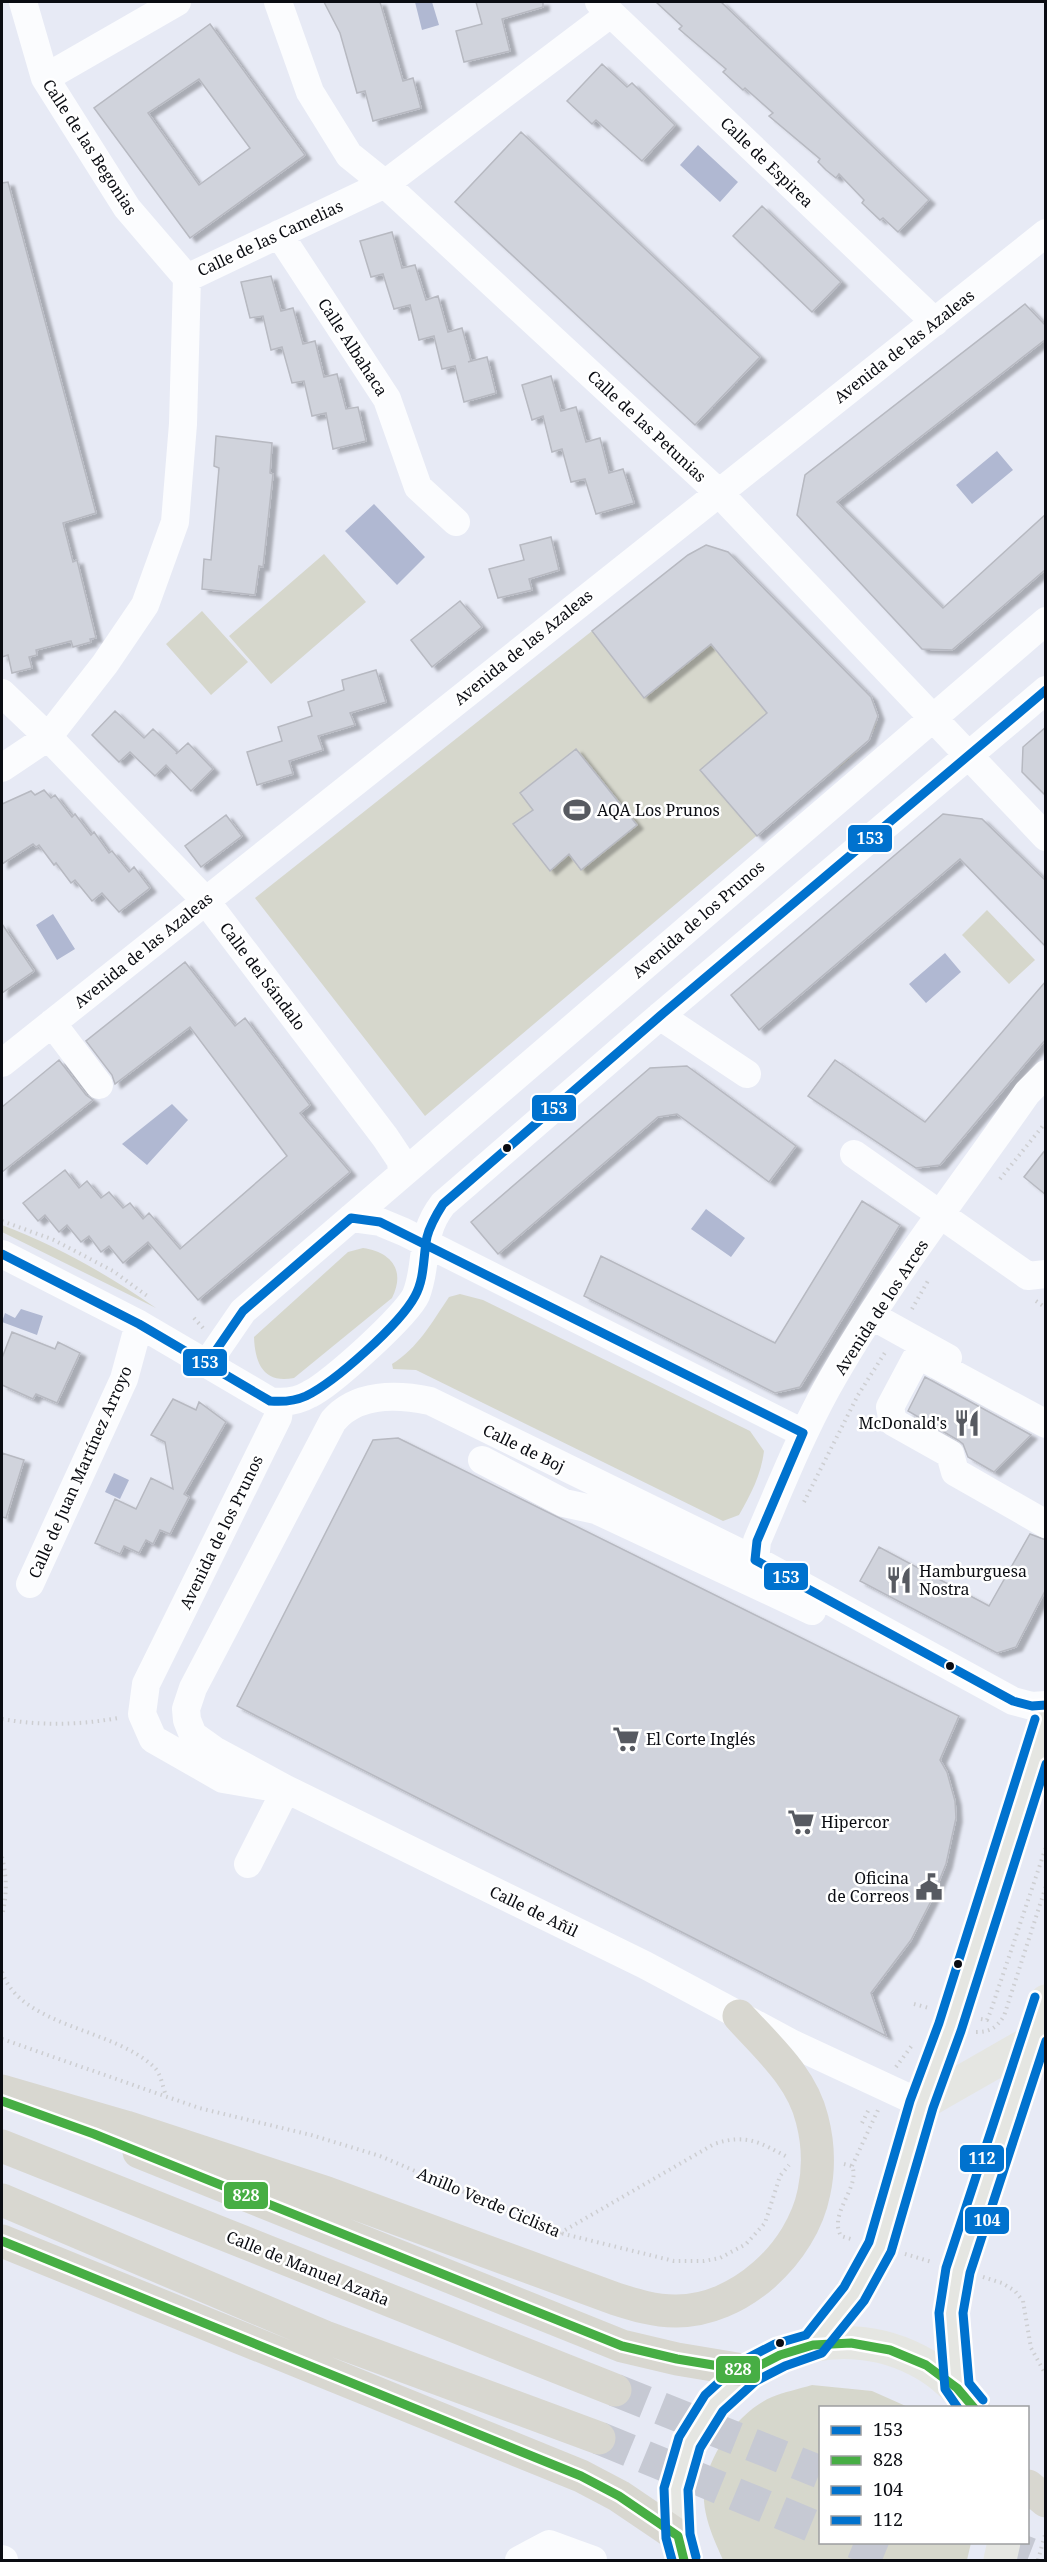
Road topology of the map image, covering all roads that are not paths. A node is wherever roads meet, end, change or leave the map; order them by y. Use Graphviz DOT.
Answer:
graph roads {
  1 [pos="23,2"];
  2 [pos="177,2"];
  3 [pos="278,2"];
  4 [pos="605,8"];
  5 [pos="45,78"];
  6 [pos="385,184"];
  7 [pos="1046,233"];
  8 [pos="279,234"];
  9 [pos="187,278"];
  10 [pos="935,322"];
  11 [pos="718,492"];
  12 [pos="456,522"];
  13 [pos="1046,621"];
  14 [pos="1046,690"];
  15 [pos="2,693"];
  16 [pos="933,718"];
  17 [pos="48,737"];
  18 [pos="967,756"];
  19 [pos="2,768"];
  20 [pos="1046,837"];
  21 [pos="205,900"];
  22 [pos="660,1016"];
  23 [pos="52,1023"];
  24 [pos="2,1063"];
  25 [pos="747,1074"];
  26 [pos="1046,1074"];
  27 [pos="99,1085"];
  28 [pos="854,1154"];
  29 [pos="402,1173"];
  30 [pos="941,1216"];
  31 [pos="351,1218"];
  32 [pos="424,1243"];
  33 [pos="2,1254"];
  34 [pos="1046,1274"];
  35 [pos="148,1314"];
  36 [pos="872,1316"];
  37 [pos="208,1362"];
  38 [pos="280,1402"];
  39 [pos="357,1403"];
  40 [pos="1046,1410"];
  41 [pos="1046,1424"];
  42 [pos="803,1433"];
  43 [pos="482,1460"];
  44 [pos="540,1474"];
  45 [pos="1046,1524"];
  46 [pos="755,1560"];
  47 [pos="30,1584"];
  48 [pos="160,1659"];
  49 [pos="950,1667"];
  50 [pos="193,1688"];
  51 [pos="1046,1706"];
  52 [pos="1046,1723"];
  53 [pos="286,1790"];
  54 [pos="248,1864"];
  55 [pos="1046,2001"];
  56 [pos="739,2016"];
  57 [pos="1032,2041"];
  58 [pos="2,2091"];
  59 [pos="2,2101"];
  60 [pos="922,2104"];
  61 [pos="2,2146"];
  62 [pos="2,2200"];
  63 [pos="2,2241"];
  64 [pos="813,2345"];
  65 [pos="749,2371"];
  66 [pos="615,2390"];
  67 [pos="965,2398"];
  68 [pos="599,2438"];
  69 [pos="1029,2487"];
  70 [pos="1046,2501"];
  71 [pos="1004,2544"];
  72 [pos="677,2552"];
  73 [pos="519,2560"];
  74 [pos="593,2560"];
  75 [pos="1000,2560"];
  1 -- 5 [label="street, Calle de las Begonias"];
  2 -- 5 [label="street"];
  3 -- 6 [label="street, Calle de las Petunias"];
  4 -- 6 [label="street, Calle de las Camelias"];
  4 -- 10 [label="street, Calle de Espirea"];
  5 -- 9 [label="street, Calle de las Begonias"];
  6 -- 8 [label="street, Calle de las Camelias"];
  6 -- 11 [label="street, Calle de las Petunias"];
  7 -- 10 [label="street, Avenida de las Azaleas"];
  8 -- 9 [label="street, Calle de las Camelias"];
  8 -- 12 [label="street, Calle Albahaca"];
  9 -- 17 [label="street, Calle de las Camelias"];
  10 -- 11 [label="street, Avenida de las Azaleas"];
  11 -- 16 [label="street, Calle de las Petunias"];
  11 -- 21 [label="street, Avenida de las Azaleas"];
  13 -- 16 [label="street, Avenida de los Prunos"];
  14 -- 18 [label="street"];
  15 -- 17 [label="street, Calle del Sándalo"];
  16 -- 18 [label="street, Calle de las Petunias"];
  16 -- 29 [label="street, Avenida de los Prunos"];
  17 -- 19 [label="street, Calle de las Camelias"];
  17 -- 21 [label="street, Calle del Sándalo"];
  18 -- 20 [label="street, Calle de las Petunias"];
  18 -- 22 [label="street"];
  21 -- 23 [label="street, Avenida de las Azaleas"];
  21 -- 29 [label="street, Calle del Sándalo"];
  22 -- 25 [label="street"];
  22 -- 32 [label="street"];
  23 -- 24 [label="street, Avenida de las Azaleas"];
  23 -- 27 [label="street"];
  26 -- 30 [label="street, Avenida de los Arces"];
  28 -- 30 [label="street"];
  29 -- 31 [label="street, Avenida de los Prunos"];
  30 -- 34 [label="street"];
  30 -- 36 [label="street, Avenida de los Arces"];
  31 -- 32 [label="street"];
  31 -- 37 [label="street, Avenida de los Prunos"];
  32 -- 38 [label="street"];
  32 -- 42 [label="street"];
  33 -- 35 [label="street"];
  35 -- 37 [label="street"];
  35 -- 47 [label="street, Calle de Juan Martínez Arroyo"];
  36 -- 40 [label="street"];
  36 -- 42 [label="street, Avenida de los Arces"];
  37 -- 38 [label="street"];
  38 -- 48 [label="street, Avenida de los Prunos"];
  39 -- 44 [label="street"];
  39 -- 46 [label="street, Calle de Boj"];
  39 -- 50 [label="street, Calle de Boj"];
  41 -- 45 [label="street"];
  42 -- 46 [label="street, Avenida de los Arces"];
  43 -- 49 [label="street"];
  46 -- 49 [label="street, Calle de Boj"];
  48 -- 50 [label="street"];
  48 -- 53 [label="street, Avenida de los Prunos"];
  49 -- 51 [label="street, Calle de Boj"];
  50 -- 53 [label="street, Calle de Añil"];
  52 -- 60 [label="main road"];
  53 -- 54 [label="street"];
  53 -- 56 [label="street, Calle de Añil"];
  55 -- 57 [label="main road"];
  56 -- 58 [label="highway"];
  56 -- 60 [label="street, Calle de Añil"];
  57 -- 60 [label="main road"];
  57 -- 67 [label="main road"];
  59 -- 65 [label="highway"];
  60 -- 64 [label="main road"];
  61 -- 66 [label="highway, Calle de Manuel Azaña"];
  62 -- 68 [label="highway"];
  63 -- 72 [label="highway"];
  64 -- 65 [label="main road"];
  64 -- 67 [label="main road"];
  65 -- 72 [label="main road"];
  69 -- 70 [label="highway"];
  71 -- 75 [label="main road"];
  73 -- 74 [label="street"];
}
